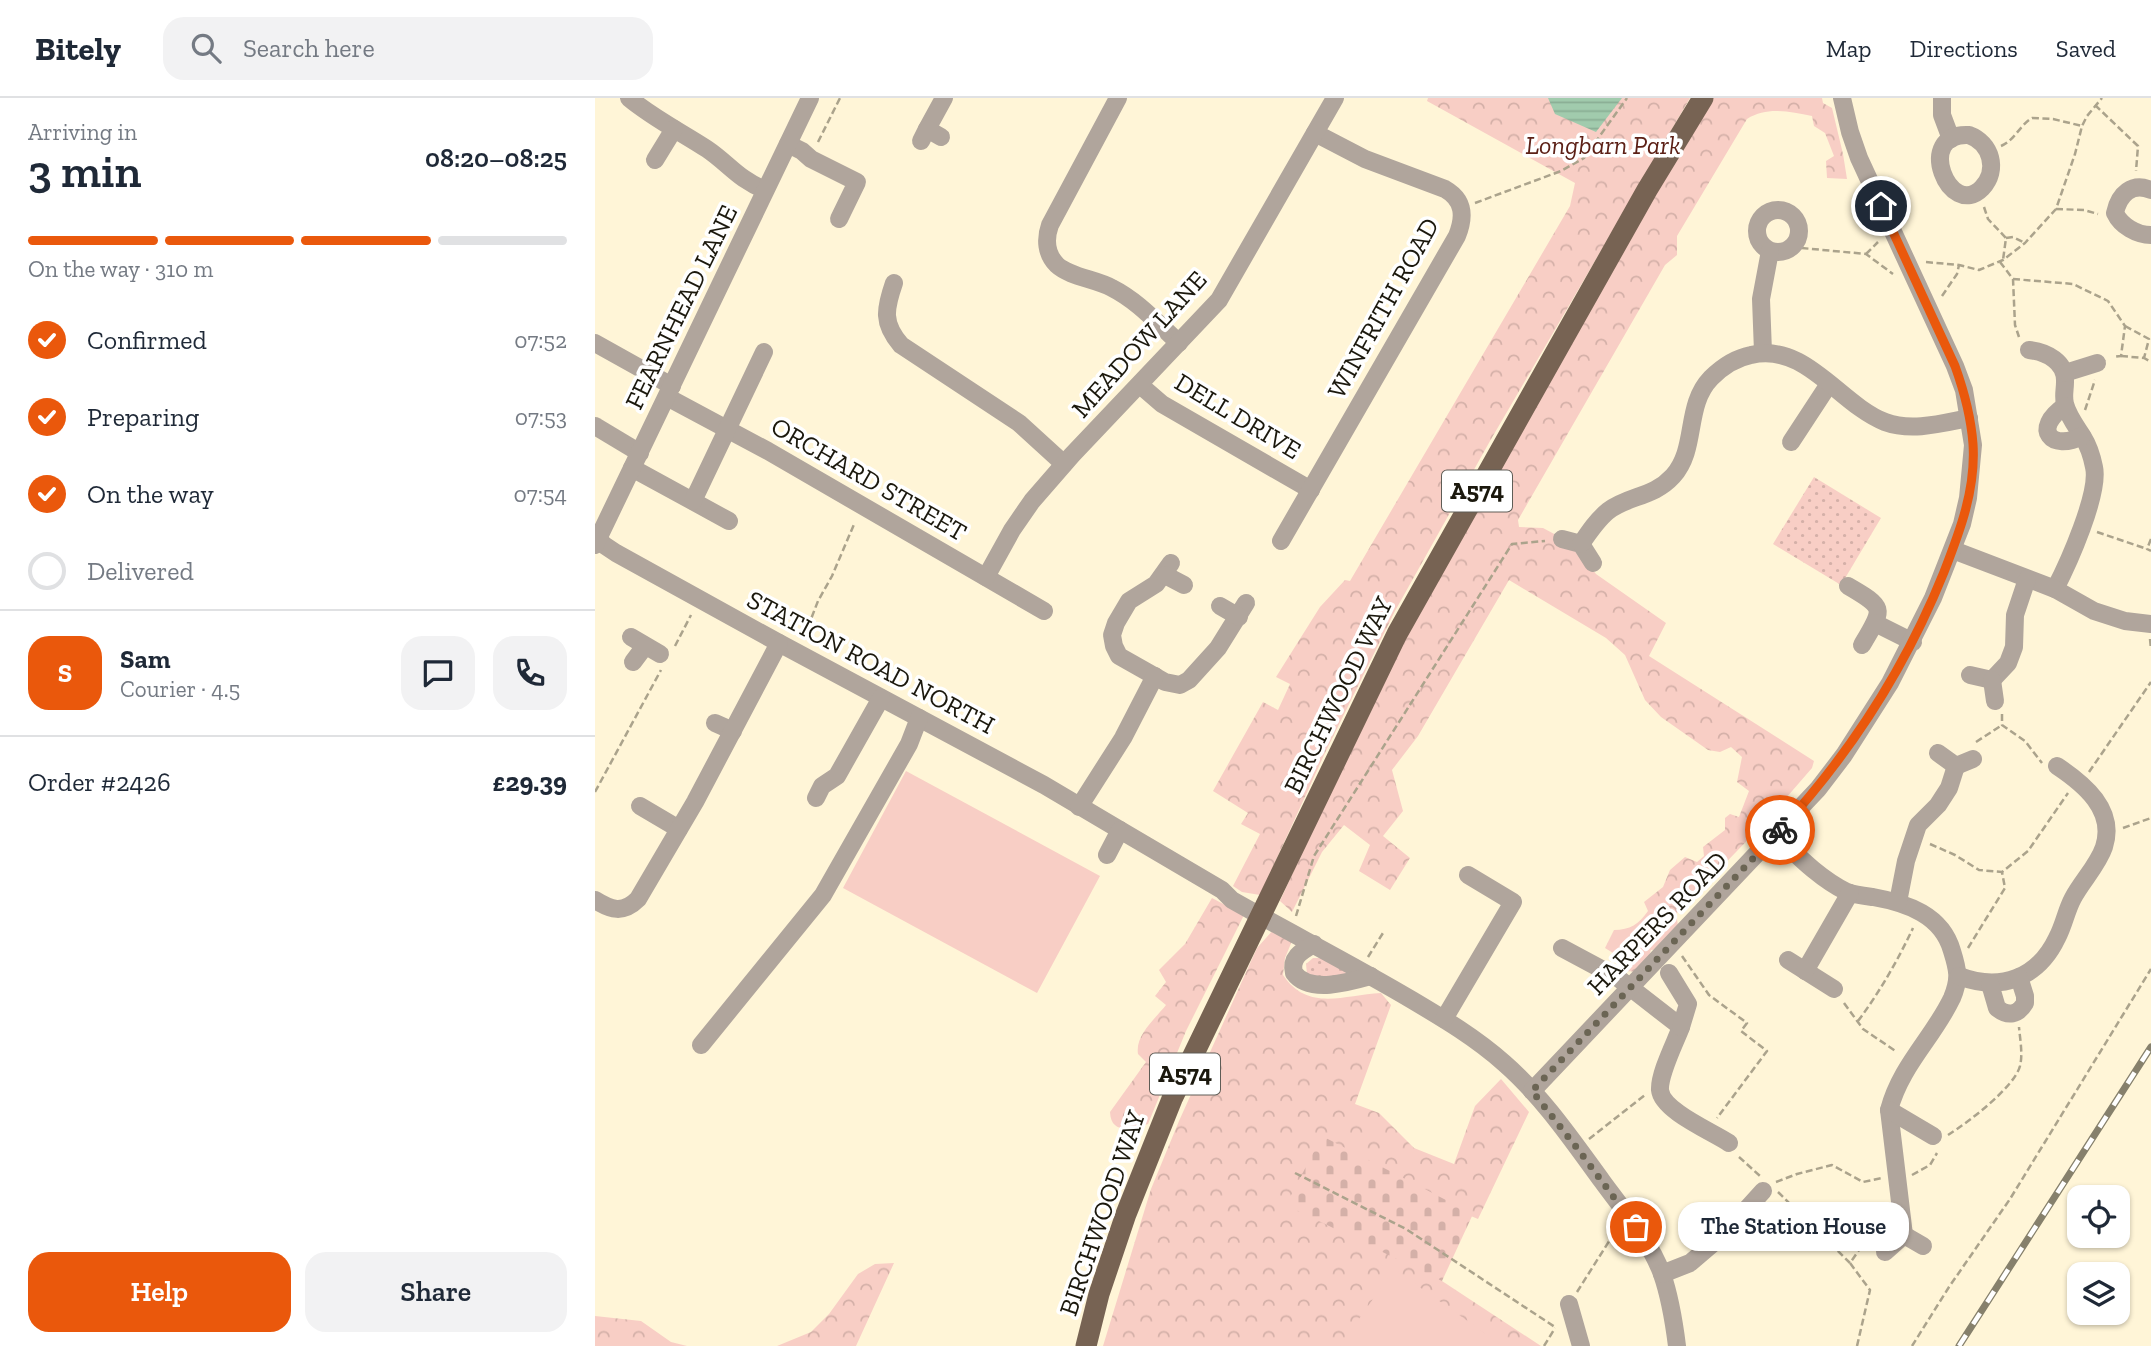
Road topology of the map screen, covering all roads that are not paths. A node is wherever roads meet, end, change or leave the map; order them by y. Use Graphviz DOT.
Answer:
graph roads {
  1 [pos="629,98"];
  2 [pos="810,98"];
  3 [pos="944,98"];
  4 [pos="1118,98"];
  5 [pos="1335,98"];
  6 [pos="1703,98"];
  7 [pos="1842,98"];
  8 [pos="1942,98"];
  9 [pos="674,129"];
  10 [pos="1315,133"];
  11 [pos="930,136"];
  12 [pos="1951,139"];
  13 [pos="788,144"];
  14 [pos="655,160"];
  15 [pos="2143,189"];
  16 [pos="765,190"];
  17 [pos="839,219"];
  18 [pos="2151,235"];
  19 [pos="1770,251"];
  20 [pos="894,283"];
  21 [pos="595,343"];
  22 [pos="1179,343"];
  23 [pos="2029,350"];
  24 [pos="764,352"];
  25 [pos="1763,352"];
  26 [pos="2097,363"];
  27 [pos="2064,373"];
  28 [pos="1829,384"];
  29 [pos="1140,385"];
  30 [pos="669,392"];
  31 [pos="1969,418"];
  32 [pos="595,426"];
  33 [pos="727,429"];
  34 [pos="1791,442"];
  35 [pos="636,461"];
  36 [pos="1064,464"];
  37 [pos="1311,490"];
  38 [pos="693,501"];
  39 [pos="729,521"];
  40 [pos="596,539"];
  41 [pos="1562,539"];
  42 [pos="1281,541"];
  43 [pos="1581,544"];
  44 [pos="1953,550"];
  45 [pos="1593,563"];
  46 [pos="986,577"];
  47 [pos="2027,579"];
  48 [pos="1184,585"];
  49 [pos="1848,586"];
  50 [pos="2055,589"];
  51 [pos="1220,606"];
  52 [pos="1044,611"];
  53 [pos="1875,623"];
  54 [pos="2151,624"];
  55 [pos="1913,642"];
  56 [pos="779,643"];
  57 [pos="1862,645"];
  58 [pos="654,650"];
  59 [pos="633,662"];
  60 [pos="1970,676"];
  61 [pos="1155,677"];
  62 [pos="1992,680"];
  63 [pos="881,698"];
  64 [pos="1995,701"];
  65 [pos="919,718"];
  66 [pos="715,723"];
  67 [pos="733,731"];
  68 [pos="1938,753"];
  69 [pos="2057,766"];
  70 [pos="816,798"];
  71 [pos="640,806"];
  72 [pos="1079,807"];
  73 [pos="679,829"];
  74 [pos="1120,830"];
  75 [pos="1776,835"];
  76 [pos="1107,855"];
  77 [pos="1468,875"];
  78 [pos="1850,893"];
  79 [pos="595,900"];
  80 [pos="1898,902"];
  81 [pos="1314,944"];
  82 [pos="1562,948"];
  83 [pos="1788,960"];
  84 [pos="1368,969"];
  85 [pos="1957,970"];
  86 [pos="1805,971"];
  87 [pos="1669,973"];
  88 [pos="2019,977"];
  89 [pos="1990,984"];
  90 [pos="1630,988"];
  91 [pos="1834,989"];
  92 [pos="1444,1019"];
  93 [pos="1681,1027"];
  94 [pos="701,1045"];
  95 [pos="1532,1091"];
  96 [pos="1889,1110"];
  97 [pos="1934,1138"];
  98 [pos="1729,1143"];
  99 [pos="1766,1188"];
  100 [pos="1904,1236"];
  101 [pos="1923,1245"];
  102 [pos="1885,1252"];
  103 [pos="1662,1274"];
  104 [pos="1569,1304"];
  105 [pos="1086,1346"];
  106 [pos="1581,1346"];
  107 [pos="1677,1346"];
  1 -- 9 [label="street"];
  2 -- 13 [label="street, FEARNHEAD LANE"];
  3 -- 11 [label="street"];
  4 -- 22 [label="street"];
  5 -- 10 [label="street, MEADOW LANE"];
  6 -- 105 [label="main road, BIRCHWOOD WAY / A574"];
  7 -- 31 [label="street, HARPERS ROAD"];
  8 -- 12 [label="street"];
  9 -- 14 [label="street"];
  9 -- 16 [label="street"];
  10 -- 22 [label="street, MEADOW LANE"];
  10 -- 37 [label="street, WINFRITH ROAD"];
  12 -- 12 [label="street"];
  13 -- 16 [label="street, FEARNHEAD LANE"];
  13 -- 17 [label="street"];
  15 -- 18 [label="street"];
  16 -- 30 [label="street, FEARNHEAD LANE"];
  19 -- 19 [label="street"];
  19 -- 25 [label="street"];
  20 -- 36 [label="street"];
  21 -- 30 [label="street, ORCHARD STREET"];
  22 -- 29 [label="street, MEADOW LANE"];
  23 -- 27 [label="street"];
  24 -- 33 [label="street"];
  25 -- 28 [label="street"];
  25 -- 43 [label="street"];
  26 -- 27 [label="street"];
  27 -- 50 [label="street"];
  28 -- 31 [label="street"];
  28 -- 34 [label="street"];
  29 -- 36 [label="street, MEADOW LANE"];
  29 -- 37 [label="street, DELL DRIVE"];
  30 -- 33 [label="street, ORCHARD STREET"];
  30 -- 35 [label="street, FEARNHEAD LANE"];
  31 -- 44 [label="street, HARPERS ROAD"];
  32 -- 35 [label="street"];
  33 -- 38 [label="street"];
  33 -- 46 [label="street, ORCHARD STREET"];
  35 -- 38 [label="street"];
  35 -- 40 [label="street, FEARNHEAD LANE"];
  36 -- 46 [label="street, MEADOW LANE"];
  37 -- 42 [label="street, WINFRITH ROAD"];
  38 -- 39 [label="street"];
  40 -- 56 [label="street, STATION ROAD NORTH"];
  41 -- 43 [label="street"];
  43 -- 45 [label="street"];
  44 -- 47 [label="street"];
  44 -- 55 [label="street, HARPERS ROAD"];
  46 -- 52 [label="street, ORCHARD STREET"];
  47 -- 50 [label="street"];
  47 -- 62 [label="street"];
  48 -- 61 [label="street"];
  49 -- 53 [label="street"];
  50 -- 54 [label="street"];
  51 -- 61 [label="street"];
  53 -- 55 [label="street"];
  53 -- 57 [label="street"];
  55 -- 75 [label="street, HARPERS ROAD"];
  56 -- 63 [label="street, STATION ROAD NORTH"];
  56 -- 67 [label="street"];
  58 -- 59 [label="street"];
  60 -- 62 [label="street"];
  61 -- 72 [label="street"];
  62 -- 64 [label="street"];
  63 -- 65 [label="street, STATION ROAD NORTH"];
  63 -- 70 [label="street"];
  65 -- 72 [label="street, STATION ROAD NORTH"];
  65 -- 94 [label="street"];
  66 -- 67 [label="street"];
  67 -- 73 [label="street"];
  68 -- 80 [label="street"];
  69 -- 88 [label="street"];
  71 -- 73 [label="street"];
  72 -- 74 [label="street, STATION ROAD NORTH"];
  73 -- 79 [label="street"];
  74 -- 76 [label="street"];
  74 -- 81 [label="street, STATION ROAD NORTH"];
  75 -- 78 [label="street"];
  75 -- 90 [label="street, HARPERS ROAD"];
  77 -- 92 [label="street"];
  78 -- 80 [label="street"];
  78 -- 86 [label="street"];
  80 -- 85 [label="street"];
  81 -- 84 [label="street, STATION ROAD NORTH"];
  81 -- 84 [label="street"];
  82 -- 90 [label="street"];
  83 -- 86 [label="street"];
  84 -- 92 [label="street, STATION ROAD NORTH"];
  85 -- 89 [label="street"];
  85 -- 96 [label="street"];
  86 -- 91 [label="street"];
  87 -- 93 [label="street"];
  88 -- 89 [label="street"];
  88 -- 89 [label="street"];
  90 -- 93 [label="street"];
  90 -- 95 [label="street, HARPERS ROAD"];
  92 -- 95 [label="street, STATION ROAD NORTH"];
  93 -- 98 [label="street"];
  95 -- 103 [label="street, STATION ROAD NORTH"];
  96 -- 97 [label="street"];
  96 -- 100 [label="street"];
  99 -- 103 [label="street"];
  100 -- 101 [label="street"];
  100 -- 102 [label="street"];
  103 -- 107 [label="street, STATION ROAD NORTH"];
  104 -- 106 [label="street"];
}
